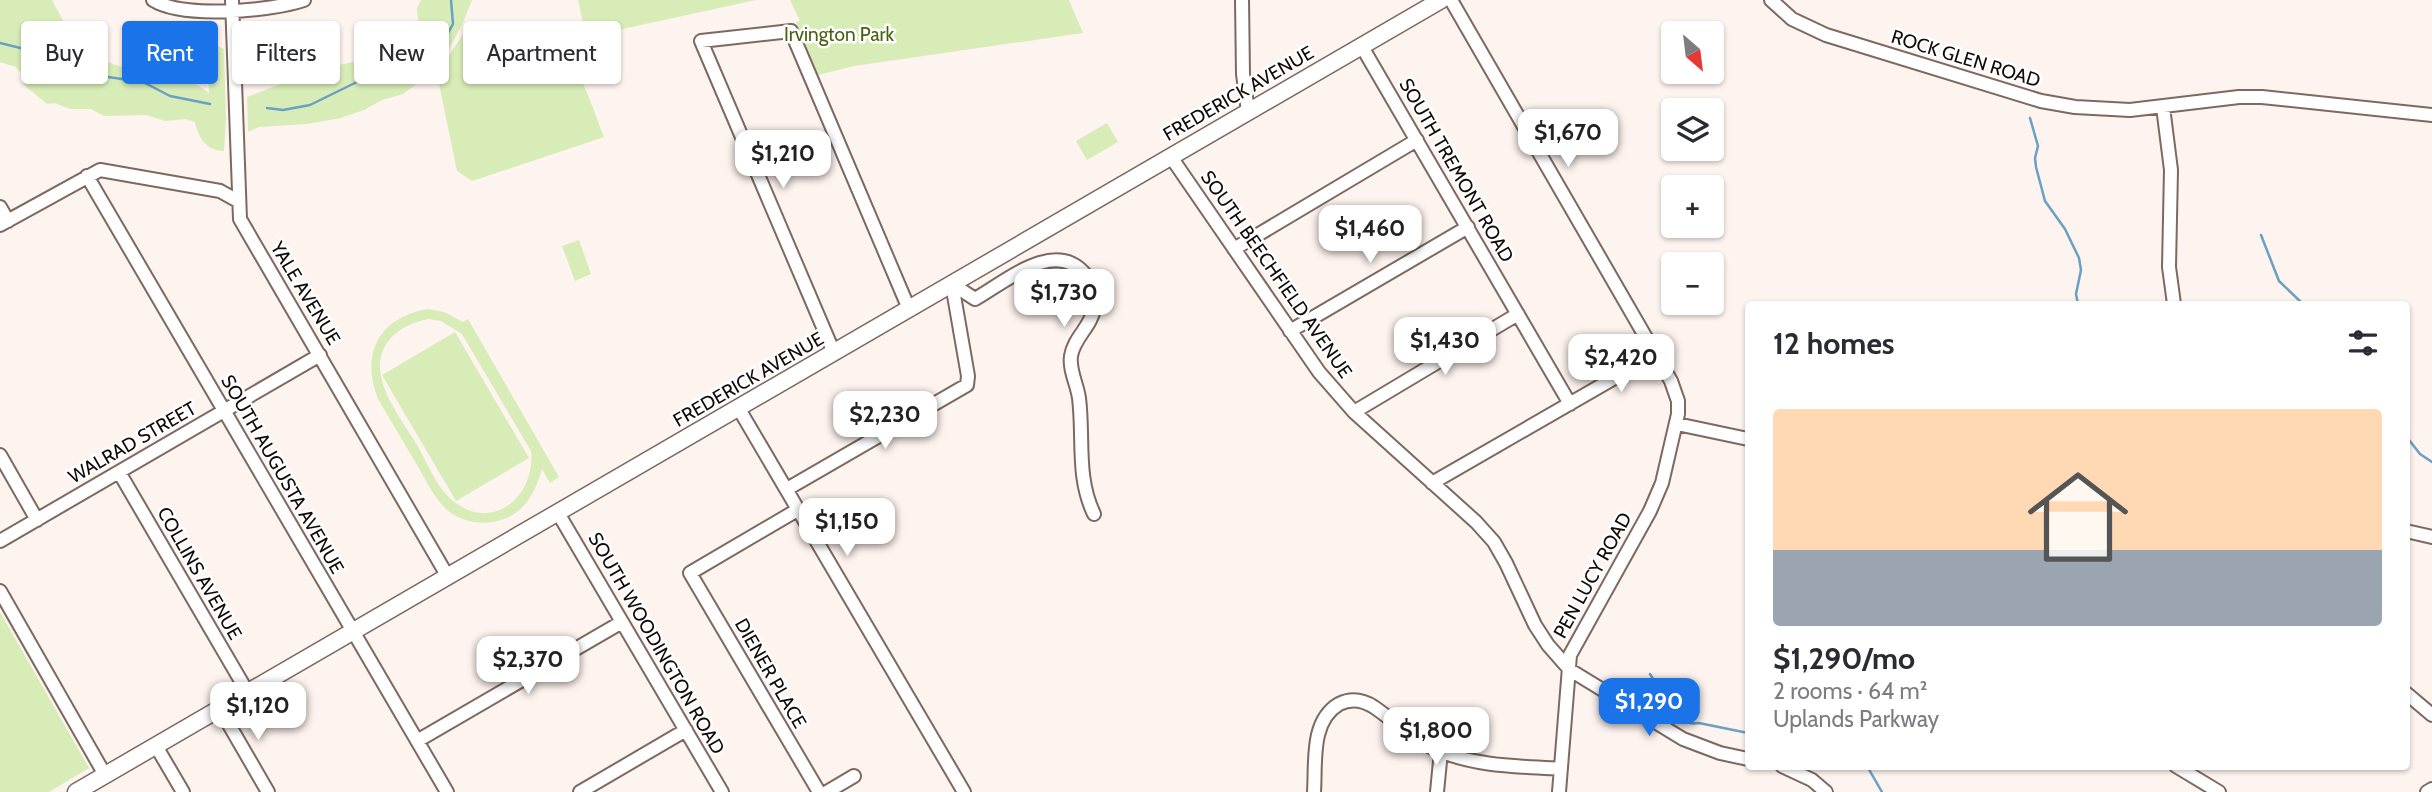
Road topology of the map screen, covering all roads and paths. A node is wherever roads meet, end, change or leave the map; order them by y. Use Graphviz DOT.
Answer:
graph roads {
  1 [pos="153,0"];
  2 [pos="304,0"];
  3 [pos="1242,0"];
  4 [pos="1441,0"];
  5 [pos="1451,0"];
  6 [pos="1771,0"];
  7 [pos="232,5"];
  8 [pos="1362,45"];
  9 [pos="2163,107"];
  10 [pos="1248,112"];
  11 [pos="2432,115"];
  12 [pos="1417,140"];
  13 [pos="1171,156"];
  14 [pos="87,176"];
  15 [pos="238,201"];
  16 [pos="0,207"];
  17 [pos="4,223"];
  18 [pos="1468,227"];
  19 [pos="1234,249"];
  20 [pos="952,284"];
  21 [pos="2174,301"];
  22 [pos="909,309"];
  23 [pos="1518,314"];
  24 [pos="1290,331"];
  25 [pos="834,353"];
  26 [pos="1656,354"];
  27 [pos="320,355"];
  28 [pos="1570,404"];
  29 [pos="739,409"];
  30 [pos="224,411"];
  31 [pos="1354,412"];
  32 [pos="1677,424"];
  33 [pos="1745,438"];
  34 [pos="0,456"];
  35 [pos="119,472"];
  36 [pos="1432,483"];
  37 [pos="787,489"];
  38 [pos="799,509"];
  39 [pos="558,513"];
  40 [pos="1094,514"];
  41 [pos="37,520"];
  42 [pos="2410,532"];
  43 [pos="2432,537"];
  44 [pos="0,541"];
  45 [pos="448,577"];
  46 [pos="0,591"];
  47 [pos="622,622"];
  48 [pos="353,632"];
  49 [pos="1570,670"];
  50 [pos="248,693"];
  51 [pos="2410,696"];
  52 [pos="220,709"];
  53 [pos="2432,715"];
  54 [pos="686,730"];
  55 [pos="417,741"];
  56 [pos="156,746"];
  57 [pos="1441,751"];
  58 [pos="1745,758"];
  59 [pos="1561,769"];
  60 [pos="1791,770"];
  61 [pos="2183,770"];
  62 [pos="105,775"];
  63 [pos="854,776"];
  64 [pos="87,789"];
  65 [pos="2432,789"];
  66 [pos="183,792"];
  67 [pos="268,792"];
  68 [pos="447,792"];
  69 [pos="580,792"];
  70 [pos="722,792"];
  71 [pos="819,792"];
  72 [pos="827,792"];
  73 [pos="964,792"];
  74 [pos="1314,792"];
  75 [pos="1437,792"];
  76 [pos="1559,792"];
  77 [pos="1826,792"];
  78 [pos="2219,792"];
  79 [pos="2427,792"];
  1 -- 7 [label="street"];
  2 -- 7 [label="street"];
  3 -- 10 [label="street"];
  4 -- 8 [label="main road, FREDERICK AVENUE"];
  5 -- 26 [label="street, PEN LUCY ROAD"];
  6 -- 9 [label="street, ROCK GLEN ROAD"];
  7 -- 15 [label="street, YALE AVENUE"];
  8 -- 10 [label="main road, FREDERICK AVENUE"];
  8 -- 12 [label="street, SOUTH TREMONT ROAD"];
  9 -- 11 [label="street, ROCK GLEN ROAD"];
  9 -- 21 [label="street"];
  10 -- 13 [label="main road, FREDERICK AVENUE"];
  12 -- 18 [label="street, SOUTH TREMONT ROAD"];
  12 -- 19 [label="street"];
  13 -- 19 [label="street, SOUTH BEECHFIELD AVENUE"];
  13 -- 20 [label="main road, FREDERICK AVENUE"];
  14 -- 15 [label="street"];
  14 -- 17 [label="street"];
  14 -- 30 [label="street, SOUTH AUGUSTA AVENUE"];
  15 -- 27 [label="street, YALE AVENUE"];
  16 -- 17 [label="street"];
  18 -- 23 [label="street, SOUTH TREMONT ROAD"];
  18 -- 24 [label="street"];
  19 -- 24 [label="street, SOUTH BEECHFIELD AVENUE"];
  20 -- 22 [label="main road, FREDERICK AVENUE"];
  20 -- 37 [label="street"];
  20 -- 40 [label="street"];
  22 -- 25 [label="main road, FREDERICK AVENUE"];
  22 -- 25 [label="street"];
  23 -- 28 [label="street, SOUTH TREMONT ROAD"];
  23 -- 31 [label="street"];
  24 -- 31 [label="street, SOUTH BEECHFIELD AVENUE"];
  25 -- 29 [label="main road, FREDERICK AVENUE"];
  26 -- 28 [label="street"];
  26 -- 32 [label="street, PEN LUCY ROAD"];
  27 -- 30 [label="street, WALRAD STREET"];
  27 -- 45 [label="street, YALE AVENUE"];
  28 -- 36 [label="street"];
  29 -- 37 [label="street"];
  29 -- 39 [label="main road, FREDERICK AVENUE"];
  30 -- 35 [label="street, WALRAD STREET"];
  30 -- 48 [label="street, SOUTH AUGUSTA AVENUE"];
  31 -- 36 [label="street, SOUTH BEECHFIELD AVENUE"];
  32 -- 33 [label="street"];
  32 -- 49 [label="street, PEN LUCY ROAD"];
  34 -- 41 [label="street"];
  35 -- 41 [label="street, WALRAD STREET"];
  35 -- 50 [label="street, COLLINS AVENUE"];
  36 -- 49 [label="street, SOUTH BEECHFIELD AVENUE"];
  37 -- 38 [label="street"];
  38 -- 71 [label="street, DIENER PLACE"];
  38 -- 73 [label="street"];
  39 -- 45 [label="main road, FREDERICK AVENUE"];
  39 -- 47 [label="street, SOUTH WOODINGTON ROAD"];
  41 -- 44 [label="street, WALRAD STREET"];
  42 -- 43 [label="street"];
  45 -- 48 [label="main road, FREDERICK AVENUE"];
  46 -- 62 [label="street"];
  47 -- 54 [label="street, SOUTH WOODINGTON ROAD"];
  47 -- 55 [label="street"];
  48 -- 50 [label="main road, FREDERICK AVENUE"];
  48 -- 55 [label="street, SOUTH AUGUSTA AVENUE"];
  49 -- 58 [label="street, SOUTH BEECHFIELD AVENUE"];
  49 -- 59 [label="street, PEN LUCY ROAD"];
  50 -- 52 [label="main road, FREDERICK AVENUE"];
  51 -- 53 [label="street"];
  52 -- 56 [label="main road, FREDERICK AVENUE"];
  52 -- 67 [label="street"];
  54 -- 69 [label="street"];
  54 -- 70 [label="street, SOUTH WOODINGTON ROAD"];
  55 -- 68 [label="street, SOUTH AUGUSTA AVENUE"];
  56 -- 62 [label="main road, FREDERICK AVENUE"];
  56 -- 66 [label="street"];
  57 -- 59 [label="street"];
  57 -- 74 [label="street"];
  57 -- 75 [label="street"];
  59 -- 76 [label="street, PEN LUCY ROAD"];
  60 -- 77 [label="street"];
  61 -- 78 [label="street"];
  62 -- 64 [label="main road, FREDERICK AVENUE"];
  63 -- 72 [label="street"];
  65 -- 79 [label="street"];
}
